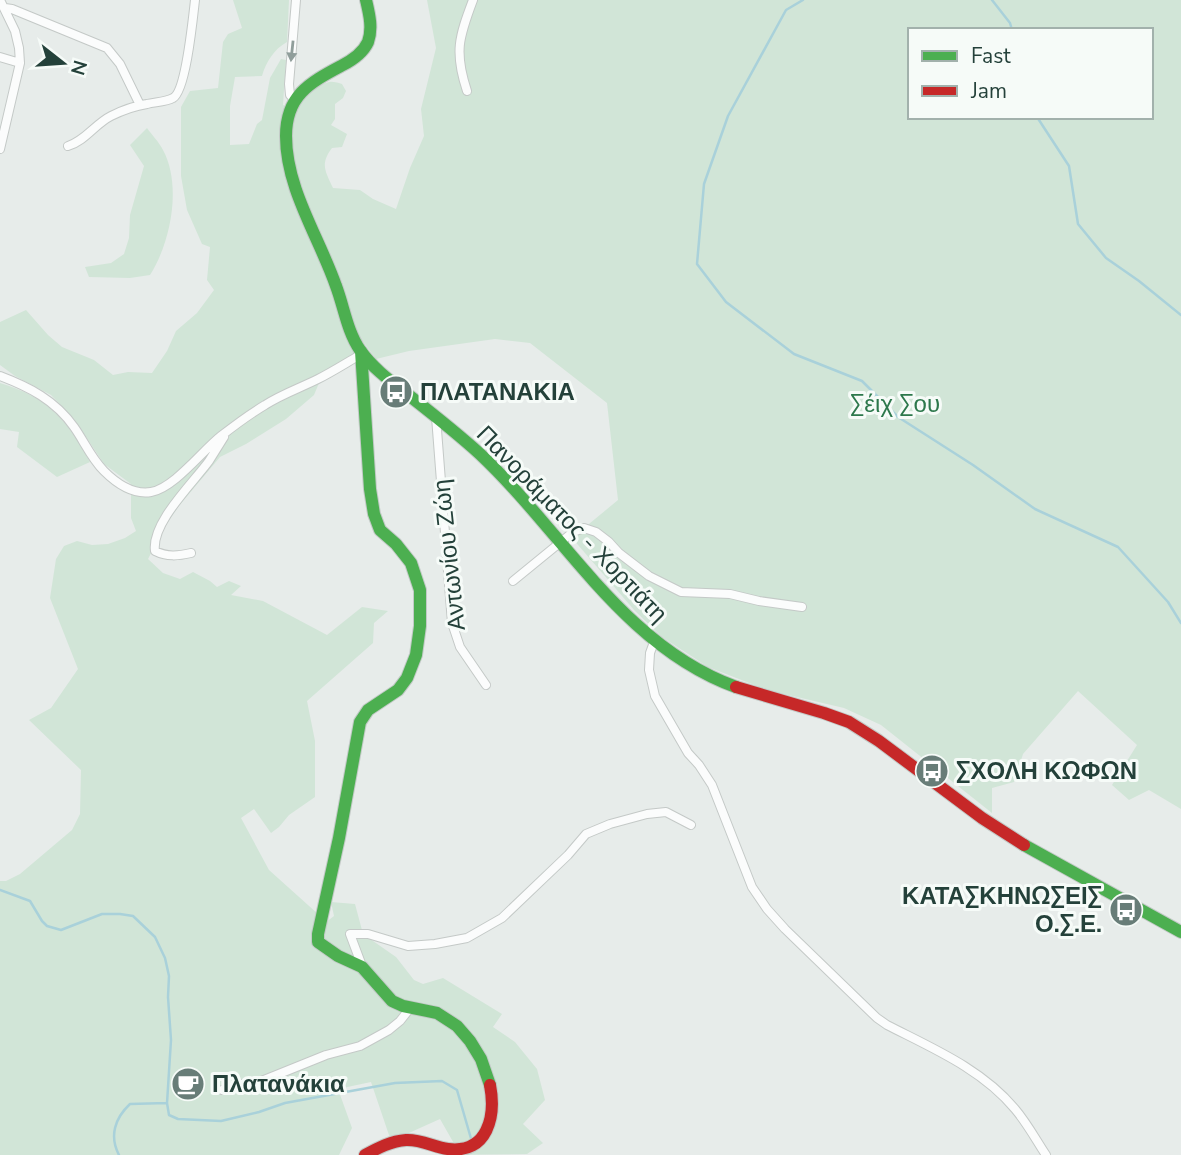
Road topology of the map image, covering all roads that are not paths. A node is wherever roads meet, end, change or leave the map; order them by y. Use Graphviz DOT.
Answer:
graph roads {
  1 [pos="195,0"];
  2 [pos="296,0"];
  3 [pos="366,0"];
  4 [pos="473,0"];
  5 [pos="3,4"];
  6 [pos="0,57"];
  7 [pos="20,63"];
  8 [pos="467,91"];
  9 [pos="295,100"];
  10 [pos="140,105"];
  11 [pos="68,146"];
  12 [pos="0,149"];
  13 [pos="361,351"];
  14 [pos="0,376"];
  15 [pos="436,417"];
  16 [pos="227,431"];
  17 [pos="561,543"];
  18 [pos="191,553"];
  19 [pos="513,581"];
  20 [pos="802,607"];
  21 [pos="654,642"];
  22 [pos="486,685"];
  23 [pos="691,825"];
  24 [pos="1181,932"];
  25 [pos="362,967"];
  26 [pos="411,1007"];
  27 [pos="222,1090"];
  28 [pos="365,1155"];
  29 [pos="1046,1155"];
  1 -- 10 [label="street"];
  2 -- 9 [label="street, one-way"];
  3 -- 9 [label="main road"];
  4 -- 8 [label="street"];
  5 -- 7 [label="street"];
  5 -- 10 [label="street"];
  6 -- 7 [label="street"];
  7 -- 12 [label="street"];
  9 -- 13 [label="main road, Πανοράματος - Χορτιάτη"];
  10 -- 11 [label="street"];
  13 -- 15 [label="main road, Πανοράματος - Χορτιάτη"];
  13 -- 16 [label="street"];
  13 -- 25 [label="main road"];
  14 -- 16 [label="street"];
  15 -- 17 [label="main road, Πανοράματος - Χορτιάτη"];
  15 -- 22 [label="street, Αντωνίου Ζώη"];
  16 -- 18 [label="street"];
  17 -- 19 [label="street"];
  17 -- 20 [label="street"];
  17 -- 21 [label="main road, Πανοράματος - Χορτιάτη"];
  21 -- 24 [label="main road, Πανοράματος - Χορτιάτη"];
  21 -- 29 [label="street"];
  23 -- 25 [label="street"];
  25 -- 26 [label="main road"];
  26 -- 27 [label="street"];
  26 -- 28 [label="main road"];
}
